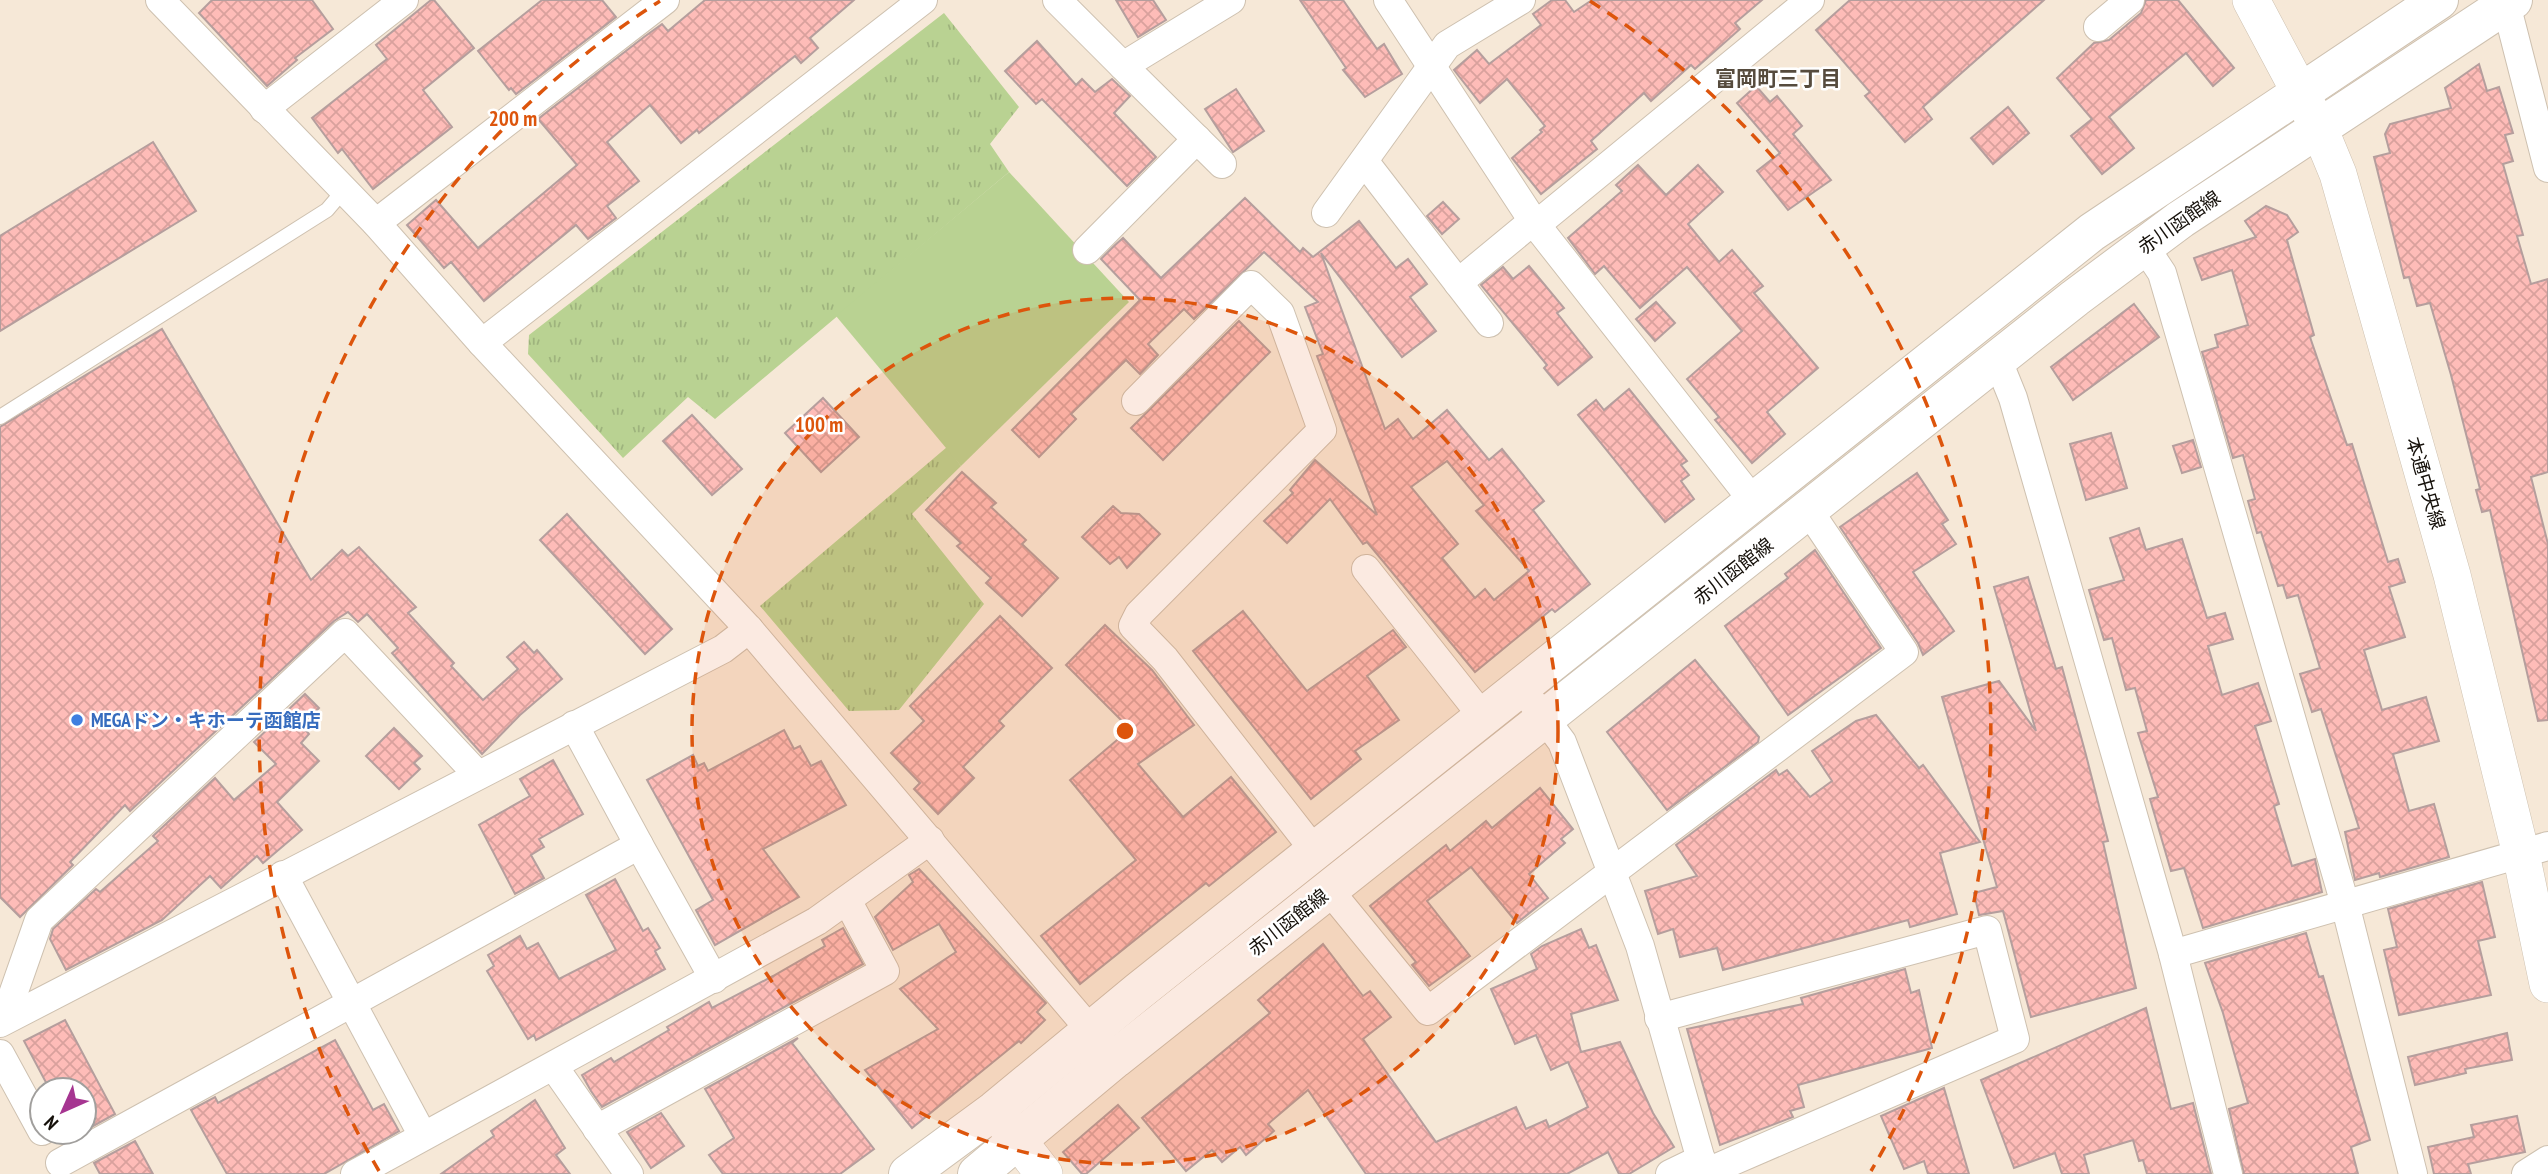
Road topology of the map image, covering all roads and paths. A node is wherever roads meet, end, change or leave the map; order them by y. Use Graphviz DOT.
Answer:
graph roads {
  1 [pos="160,0"];
  2 [pos="404,0"];
  3 [pos="665,0"];
  4 [pos="923,0"];
  5 [pos="1057,0"];
  6 [pos="1231,0"];
  7 [pos="1388,0"];
  8 [pos="1521,0"];
  9 [pos="1810,0"];
  10 [pos="2130,0"];
  11 [pos="2251,0"];
  12 [pos="2439,0"];
  13 [pos="2510,2"];
  14 [pos="2098,27"];
  15 [pos="1123,66"];
  16 [pos="1431,69"];
  17 [pos="2299,94"];
  18 [pos="264,109"];
  19 [pos="2319,128"];
  20 [pos="1197,139"];
  21 [pos="1364,161"];
  22 [pos="1223,164"];
  23 [pos="2548,168"];
  24 [pos="344,190"];
  25 [pos="1326,213"];
  26 [pos="376,223"];
  27 [pos="1534,223"];
  28 [pos="2144,246"];
  29 [pos="1087,250"];
  30 [pos="1458,283"];
  31 [pos="1489,323"];
  32 [pos="482,343"];
  33 [pos="1998,361"];
  34 [pos="1136,401"];
  35 [pos="0,417"];
  36 [pos="1754,502"];
  37 [pos="1809,512"];
  38 [pos="1366,569"];
  39 [pos="748,629"];
  40 [pos="1521,688"];
  41 [pos="1483,717"];
  42 [pos="1546,719"];
  43 [pos="574,725"];
  44 [pos="478,775"];
  45 [pos="930,840"];
  46 [pos="639,845"];
  47 [pos="1314,850"];
  48 [pos="2534,850"];
  49 [pos="1612,872"];
  50 [pos="283,875"];
  51 [pos="1329,890"];
  52 [pos="847,900"];
  53 [pos="2345,904"];
  54 [pos="2174,954"];
  55 [pos="714,979"];
  56 [pos="2548,984"];
  57 [pos="351,1005"];
  58 [pos="1659,1018"];
  59 [pos="2,1021"];
  60 [pos="1090,1030"];
  61 [pos="0,1054"];
  62 [pos="1115,1059"];
  63 [pos="554,1067"];
  64 [pos="28,1105"];
  65 [pos="995,1110"];
  66 [pos="597,1129"];
  67 [pos="423,1136"];
  68 [pos="1018,1139"];
  69 [pos="51,1146"];
  70 [pos="2548,1160"];
  71 [pos="402,1163"];
  72 [pos="63,1168"];
  73 [pos="1704,1169"];
  74 [pos="355,1174"];
  75 [pos="629,1174"];
  76 [pos="908,1174"];
  77 [pos="976,1174"];
  78 [pos="1044,1174"];
  79 [pos="1670,1174"];
  80 [pos="2228,1174"];
  81 [pos="2413,1174"];
  82 [pos="2526,1174"];
  1 -- 18 [label="street"];
  2 -- 18 [label="street"];
  3 -- 26 [label="street"];
  4 -- 32 [label="street"];
  5 -- 15 [label="street"];
  6 -- 15 [label="street"];
  7 -- 16 [label="street"];
  8 -- 16 [label="street"];
  9 -- 27 [label="street"];
  10 -- 14 [label="street"];
  11 -- 17 [label="street, 本通中央線"];
  12 -- 17 [label="main road, 赤川函館線"];
  13 -- 19 [label="main road, 赤川函館線"];
  13 -- 23 [label="street"];
  15 -- 20 [label="street"];
  16 -- 21 [label="street"];
  16 -- 27 [label="street"];
  17 -- 19 [label="street, 本通中央線"];
  17 -- 36 [label="main road, 赤川函館線"];
  18 -- 24 [label="street"];
  19 -- 28 [label="main road, 赤川函館線"];
  19 -- 48 [label="street, 本通中央線"];
  20 -- 22 [label="street"];
  20 -- 29 [label="street"];
  21 -- 25 [label="street"];
  21 -- 30 [label="street"];
  24 -- 26 [label="street"];
  24 -- 35 [label="lane"];
  26 -- 32 [label="street"];
  27 -- 30 [label="street"];
  27 -- 36 [label="street"];
  28 -- 33 [label="main road, 赤川函館線"];
  28 -- 53 [label="street"];
  30 -- 31 [label="street"];
  32 -- 39 [label="street"];
  33 -- 37 [label="main road, 赤川函館線"];
  33 -- 54 [label="street"];
  34 -- 47 [label="street"];
  36 -- 40 [label="main road, 赤川函館線"];
  37 -- 42 [label="main road, 赤川函館線"];
  37 -- 49 [label="street"];
  38 -- 41 [label="street"];
  39 -- 43 [label="street"];
  39 -- 45 [label="street"];
  40 -- 41 [label="main road, 赤川函館線"];
  40 -- 42 [label="street"];
  41 -- 47 [label="main road, 赤川函館線"];
  42 -- 49 [label="street"];
  42 -- 51 [label="main road, 赤川函館線"];
  43 -- 44 [label="street"];
  43 -- 46 [label="street"];
  44 -- 50 [label="street"];
  44 -- 59 [label="street"];
  45 -- 52 [label="street"];
  45 -- 60 [label="street"];
  46 -- 55 [label="street"];
  46 -- 57 [label="street"];
  47 -- 60 [label="main road, 赤川函館線"];
  48 -- 53 [label="street"];
  48 -- 56 [label="street, 本通中央線"];
  49 -- 51 [label="street"];
  49 -- 58 [label="street"];
  50 -- 57 [label="street"];
  50 -- 59 [label="street"];
  51 -- 62 [label="main road, 赤川函館線"];
  52 -- 55 [label="street"];
  52 -- 66 [label="street"];
  53 -- 54 [label="street"];
  53 -- 81 [label="street"];
  54 -- 80 [label="street"];
  55 -- 63 [label="street"];
  57 -- 67 [label="street"];
  57 -- 72 [label="street"];
  58 -- 73 [label="street"];
  58 -- 73 [label="street"];
  60 -- 62 [label="street"];
  60 -- 65 [label="main road, 赤川函館線"];
  61 -- 64 [label="street"];
  62 -- 68 [label="main road, 赤川函館線"];
  63 -- 66 [label="street"];
  63 -- 67 [label="street"];
  65 -- 68 [label="street"];
  65 -- 76 [label="main road, 赤川函館線"];
  66 -- 75 [label="street"];
  67 -- 71 [label="street"];
  68 -- 77 [label="main road, 赤川函館線"];
  68 -- 78 [label="street"];
  69 -- 72 [label="street"];
  70 -- 82 [label="street"];
  71 -- 74 [label="street"];
  73 -- 79 [label="street"];
}
